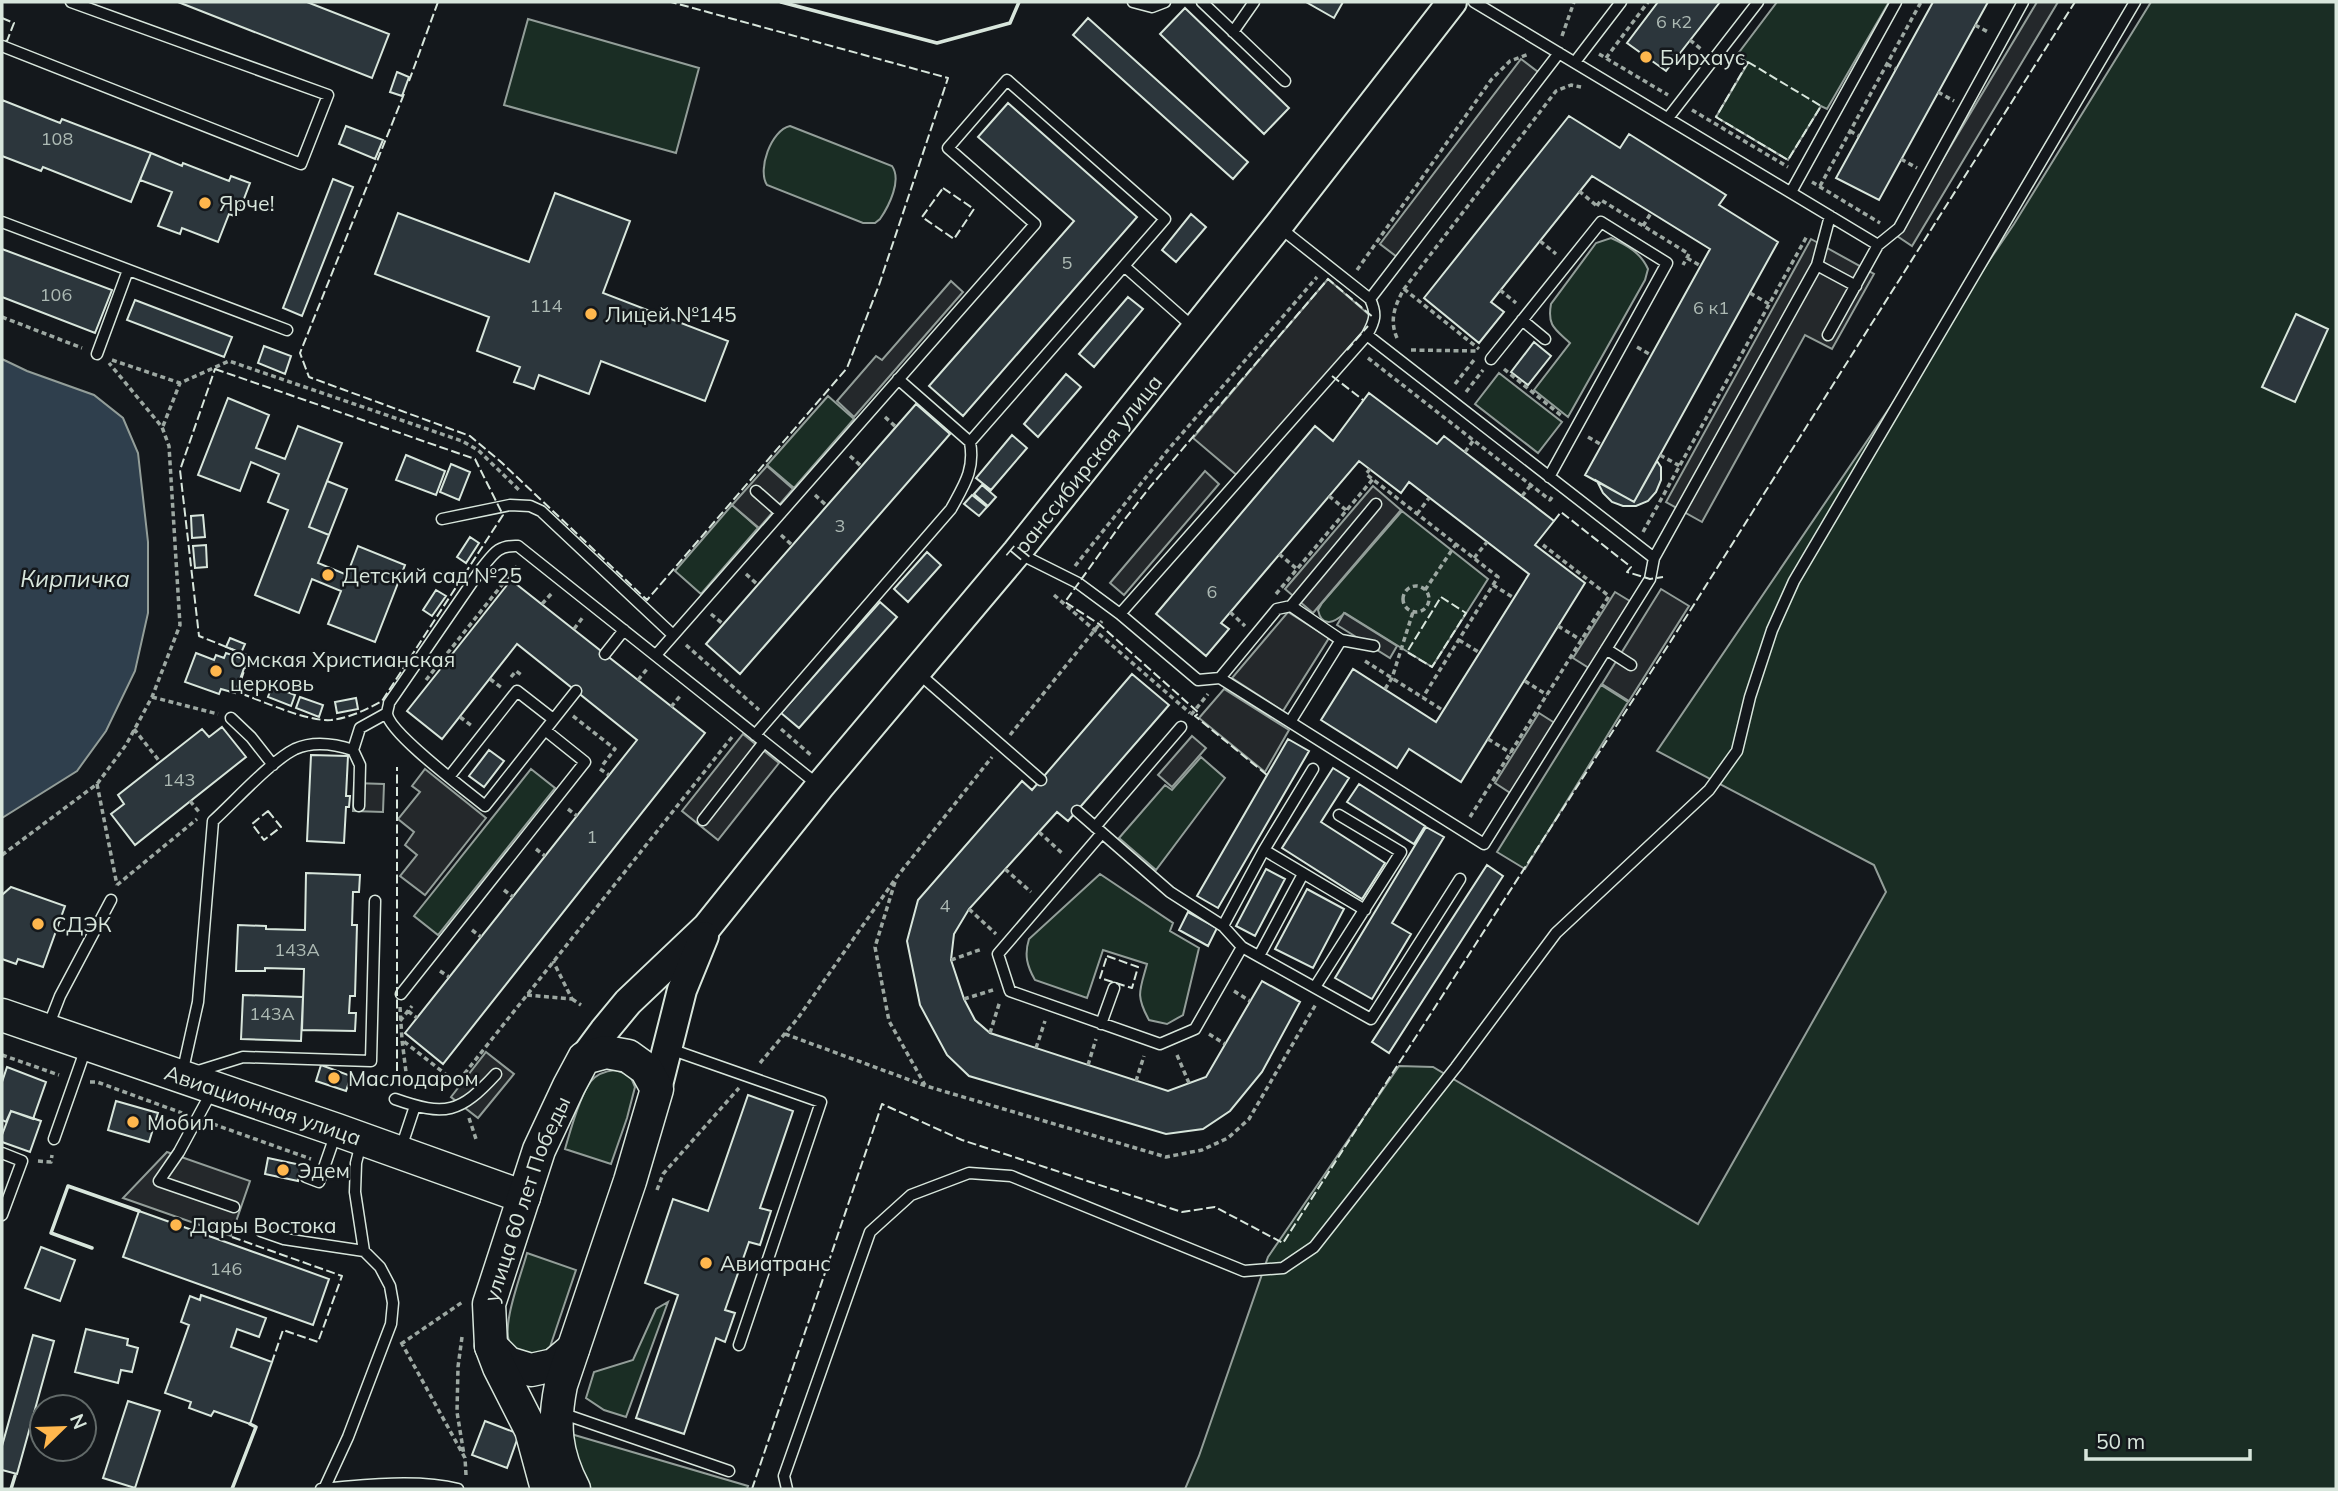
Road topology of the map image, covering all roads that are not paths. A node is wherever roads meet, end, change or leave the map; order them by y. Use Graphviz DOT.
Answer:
graph roads {
  1 [pos="71,2"];
  2 [pos="1133,2"];
  3 [pos="1165,2"];
  4 [pos="1202,2"];
  5 [pos="1254,2"];
  6 [pos="1452,2"];
  7 [pos="1474,2"];
  8 [pos="1621,2"];
  9 [pos="1758,2"];
  10 [pos="1896,2"];
  11 [pos="2023,2"];
  12 [pos="2135,2"];
  13 [pos="1233,32"];
  14 [pos="2,46"];
  15 [pos="1559,53"];
  16 [pos="1575,62"];
  17 [pos="1285,81"];
  18 [pos="1668,118"];
  19 [pos="1791,192"];
  20 [pos="1830,216"];
  21 [pos="2,222"];
  22 [pos="1278,226"];
  23 [pos="1878,245"];
  24 [pos="1817,265"];
  25 [pos="1124,266"];
  26 [pos="128,270"];
  27 [pos="1856,286"];
  28 [pos="1370,299"];
  29 [pos="1522,320"];
  30 [pos="1195,329"];
  31 [pos="287,330"];
  32 [pos="1367,335"];
  33 [pos="1828,335"];
  34 [pos="1545,339"];
  35 [pos="97,354"];
  36 [pos="1491,359"];
  37 [pos="898,379"];
  38 [pos="970,442"];
  39 [pos="1549,477"];
  40 [pos="756,491"];
  41 [pos="1376,503"];
  42 [pos="781,513"];
  43 [pos="442,519"];
  44 [pos="1017,552"];
  45 [pos="1654,558"];
  46 [pos="1290,606"];
  47 [pos="1116,611"];
  48 [pos="624,630"];
  49 [pos="673,635"];
  50 [pos="1341,640"];
  51 [pos="1374,646"];
  52 [pos="1606,649"];
  53 [pos="605,654"];
  54 [pos="656,655"];
  55 [pos="1631,665"];
  56 [pos="916,672"];
  57 [pos="1220,678"];
  58 [pos="576,691"];
  59 [pos="387,713"];
  60 [pos="231,718"];
  61 [pos="553,719"];
  62 [pos="1290,722"];
  63 [pos="1181,727"];
  64 [pos="545,730"];
  65 [pos="755,735"];
  66 [pos="764,742"];
  67 [pos="353,750"];
  68 [pos="273,765"];
  69 [pos="1312,769"];
  70 [pos="818,773"];
  71 [pos="449,777"];
  72 [pos="1041,780"];
  73 [pos="359,806"];
  74 [pos="1077,811"];
  75 [pos="1339,815"];
  76 [pos="703,820"];
  77 [pos="1098,830"];
  78 [pos="1264,850"];
  79 [pos="1303,874"];
  80 [pos="1460,879"];
  81 [pos="111,900"];
  82 [pos="375,901"];
  83 [pos="1365,910"];
  84 [pos="1223,926"];
  85 [pos="707,927"];
  86 [pos="1242,947"];
  87 [pos="1259,956"];
  88 [pos="1315,987"];
  89 [pos="1114,988"];
  90 [pos="401,994"];
  91 [pos="2,1015"];
  92 [pos="1100,1029"];
  93 [pos="47,1031"];
  94 [pos="87,1045"];
  95 [pos="666,1047"];
  96 [pos="584,1058"];
  97 [pos="496,1074"];
  98 [pos="181,1076"];
  99 [pos="214,1088"];
  100 [pos="657,1089"];
  101 [pos="395,1099"];
  102 [pos="412,1105"];
  103 [pos="350,1134"];
  104 [pos="54,1139"];
  105 [pos="400,1152"];
  106 [pos="2,1153"];
  107 [pos="306,1177"];
  108 [pos="524,1197"];
  109 [pos="234,1207"];
  110 [pos="2,1214"];
  111 [pos="261,1231"];
  112 [pos="364,1251"];
  113 [pos="739,1345"];
  114 [pos="491,1346"];
  115 [pos="572,1349"];
  116 [pos="556,1412"];
  117 [pos="729,1471"];
  118 [pos="322,1489"];
  119 [pos="458,1489"];
  120 [pos="547,1489"];
  121 [pos="574,1489"];
  122 [pos="787,1489"];
  1 -- 14 [label="lane"];
  2 -- 3 [label="lane"];
  4 -- 13 [label="lane"];
  5 -- 13 [label="lane"];
  6 -- 22 [label="main road, Транссибирская улица"];
  7 -- 15 [label="lane"];
  8 -- 16 [label="lane"];
  9 -- 18 [label="lane"];
  10 -- 19 [label="lane"];
  11 -- 23 [label="lane"];
  12 -- 122 [label="lane"];
  13 -- 17 [label="lane"];
  15 -- 16 [label="lane"];
  15 -- 28 [label="lane"];
  16 -- 18 [label="lane"];
  18 -- 19 [label="lane"];
  19 -- 20 [label="lane"];
  20 -- 23 [label="lane"];
  20 -- 24 [label="lane"];
  21 -- 26 [label="lane"];
  22 -- 28 [label="lane"];
  22 -- 30 [label="main road, Транссибирская улица"];
  23 -- 27 [label="lane"];
  24 -- 27 [label="lane"];
  24 -- 45 [label="lane"];
  25 -- 30 [label="lane"];
  25 -- 37 [label="lane"];
  25 -- 38 [label="lane"];
  26 -- 31 [label="lane"];
  26 -- 35 [label="lane"];
  27 -- 33 [label="lane"];
  28 -- 32 [label="lane"];
  29 -- 34 [label="lane"];
  29 -- 36 [label="lane"];
  29 -- 39 [label="lane"];
  30 -- 44 [label="main road, Транссибирская улица"];
  32 -- 39 [label="lane"];
  32 -- 47 [label="lane"];
  37 -- 38 [label="lane"];
  37 -- 42 [label="lane"];
  38 -- 65 [label="lane"];
  39 -- 45 [label="lane"];
  40 -- 42 [label="lane"];
  41 -- 46 [label="lane"];
  42 -- 49 [label="lane"];
  43 -- 49 [label="lane"];
  44 -- 47 [label="lane"];
  44 -- 56 [label="main road, Транссибирская улица"];
  45 -- 52 [label="lane"];
  46 -- 50 [label="lane"];
  46 -- 57 [label="lane"];
  47 -- 57 [label="lane"];
  48 -- 53 [label="lane"];
  48 -- 54 [label="lane"];
  48 -- 59 [label="lane"];
  49 -- 54 [label="lane"];
  50 -- 51 [label="lane"];
  50 -- 62 [label="lane"];
  52 -- 55 [label="lane"];
  52 -- 62 [label="lane"];
  54 -- 65 [label="lane"];
  56 -- 70 [label="main road, Транссибирская улица"];
  56 -- 72 [label="lane"];
  57 -- 62 [label="lane"];
  58 -- 61 [label="lane"];
  59 -- 67 [label="lane"];
  59 -- 71 [label="lane"];
  60 -- 68 [label="lane"];
  61 -- 64 [label="lane"];
  61 -- 71 [label="lane"];
  63 -- 77 [label="lane"];
  64 -- 71 [label="lane"];
  64 -- 90 [label="lane"];
  65 -- 66 [label="lane"];
  66 -- 70 [label="lane"];
  66 -- 76 [label="lane"];
  67 -- 68 [label="lane"];
  67 -- 73 [label="lane"];
  68 -- 98 [label="lane"];
  69 -- 78 [label="lane"];
  70 -- 85 [label="main road, Транссибирская улица"];
  74 -- 77 [label="lane"];
  75 -- 83 [label="lane"];
  77 -- 84 [label="lane"];
  77 -- 92 [label="lane"];
  78 -- 79 [label="lane"];
  78 -- 84 [label="lane"];
  79 -- 83 [label="lane"];
  79 -- 87 [label="lane"];
  80 -- 88 [label="lane"];
  81 -- 93 [label="lane"];
  82 -- 98 [label="lane"];
  83 -- 88 [label="lane"];
  84 -- 86 [label="lane"];
  85 -- 95 [label="main road"];
  85 -- 96 [label="main road, улица 60 лет Победы"];
  86 -- 87 [label="lane"];
  86 -- 92 [label="lane"];
  87 -- 88 [label="lane"];
  89 -- 92 [label="lane"];
  91 -- 93 [label="main road, Авиационная улица"];
  93 -- 94 [label="main road, Авиационная улица"];
  94 -- 98 [label="main road, Авиационная улица"];
  94 -- 104 [label="lane"];
  95 -- 100 [label="main road"];
  95 -- 113 [label="lane"];
  96 -- 100 [label="main road"];
  96 -- 108 [label="main road, улица 60 лет Победы"];
  97 -- 102 [label="lane"];
  98 -- 99 [label="main road, Авиационная улица"];
  99 -- 103 [label="main road, Авиационная улица"];
  99 -- 109 [label="lane"];
  100 -- 115 [label="main road"];
  101 -- 102 [label="lane"];
  102 -- 105 [label="lane"];
  103 -- 105 [label="main road, Авиационная улица"];
  103 -- 107 [label="lane"];
  103 -- 112 [label="lane"];
  105 -- 108 [label="main road, Авиационная улица"];
  106 -- 110 [label="lane"];
  108 -- 114 [label="main road, улица 60 лет Победы"];
  111 -- 112 [label="lane"];
  112 -- 118 [label="lane"];
  114 -- 115 [label="main road"];
  114 -- 120 [label="main road, улица 60 лет Победы"];
  115 -- 116 [label="main road"];
  116 -- 117 [label="lane"];
  116 -- 121 [label="main road"];
  118 -- 119 [label="lane"];
}
